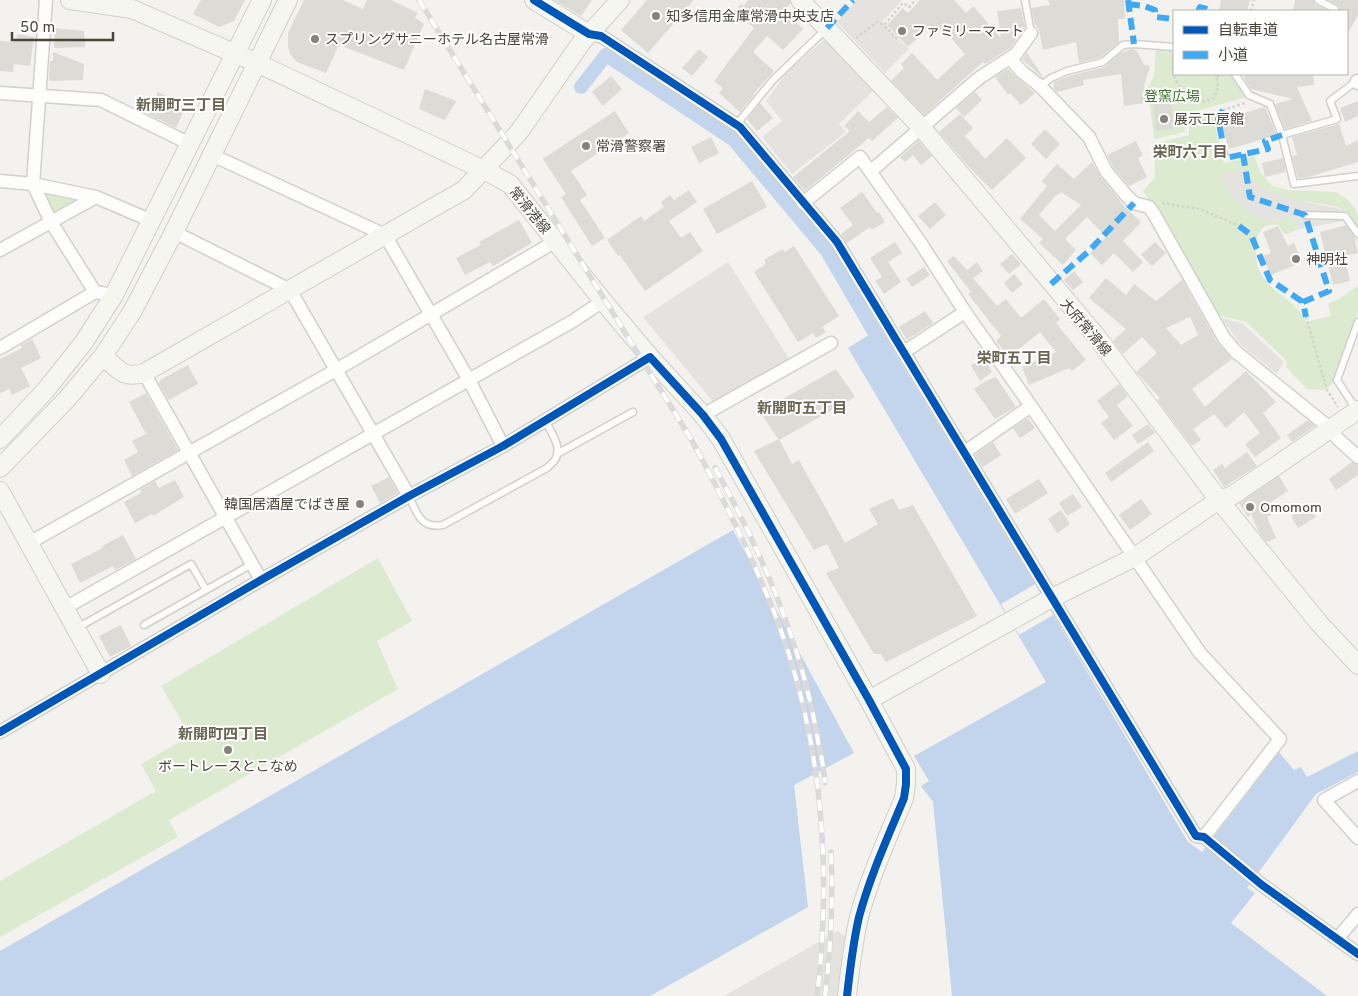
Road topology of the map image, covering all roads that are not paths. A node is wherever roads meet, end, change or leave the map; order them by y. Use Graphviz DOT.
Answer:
graph roads {
  1 [pos="46,0"];
  2 [pos="70,0"];
  3 [pos="262,0"];
  4 [pos="288,0"];
  5 [pos="534,0"];
  6 [pos="620,0"];
  7 [pos="800,0"];
  8 [pos="1025,0"];
  9 [pos="1318,0"];
  10 [pos="1335,10"];
  11 [pos="827,28"];
  12 [pos="1031,33"];
  13 [pos="589,34"];
  14 [pos="1173,47"];
  15 [pos="236,54"];
  16 [pos="1010,58"];
  17 [pos="257,63"];
  18 [pos="1237,75"];
  19 [pos="1358,81"];
  20 [pos="1040,86"];
  21 [pos="0,93"];
  22 [pos="40,96"];
  23 [pos="736,124"];
  24 [pos="921,127"];
  25 [pos="1282,134"];
  26 [pos="190,144"];
  27 [pos="212,155"];
  28 [pos="484,170"];
  29 [pos="871,171"];
  30 [pos="1358,176"];
  31 [pos="0,181"];
  32 [pos="33,184"];
  33 [pos="96,197"];
  34 [pos="803,203"];
  35 [pos="1306,215"];
  36 [pos="152,221"];
  37 [pos="51,222"];
  38 [pos="174,232"];
  39 [pos="1358,234"];
  40 [pos="385,235"];
  41 [pos="556,242"];
  42 [pos="0,250"];
  43 [pos="290,290"];
  44 [pos="95,292"];
  45 [pos="114,295"];
  46 [pos="603,301"];
  47 [pos="964,312"];
  48 [pos="431,315"];
  49 [pos="1358,322"];
  50 [pos="830,343"];
  51 [pos="0,348"];
  52 [pos="904,352"];
  53 [pos="103,356"];
  54 [pos="650,357"];
  55 [pos="336,370"];
  56 [pos="144,373"];
  57 [pos="469,380"];
  58 [pos="1031,406"];
  59 [pos="1358,411"];
  60 [pos="633,412"];
  61 [pos="703,415"];
  62 [pos="545,420"];
  63 [pos="1331,429"];
  64 [pos="373,433"];
  65 [pos="0,439"];
  66 [pos="503,446"];
  67 [pos="964,452"];
  68 [pos="190,453"];
  69 [pos="557,454"];
  70 [pos="1358,457"];
  71 [pos="0,468"];
  72 [pos="0,491"];
  73 [pos="409,496"];
  74 [pos="1219,500"];
  75 [pos="226,517"];
  76 [pos="29,543"];
  77 [pos="1135,557"];
  78 [pos="252,564"];
  79 [pos="261,580"];
  80 [pos="206,590"];
  81 [pos="1050,599"];
  82 [pos="65,608"];
  83 [pos="144,625"];
  84 [pos="76,628"];
  85 [pos="1358,665"];
  86 [pos="101,674"];
  87 [pos="869,700"];
  88 [pos="0,732"];
  89 [pos="1358,781"];
  90 [pos="1204,837"];
  91 [pos="1358,838"];
  92 [pos="1358,914"];
  93 [pos="1338,938"];
  94 [pos="1358,954"];
  95 [pos="847,996"];
  1 -- 22 [label="street"];
  2 -- 15 [label="street, 常滑港線"];
  3 -- 15 [label="street"];
  4 -- 17 [label="street"];
  5 -- 13 [label="street"];
  6 -- 13 [label="street"];
  7 -- 11 [label="street, 大府常滑線"];
  8 -- 12 [label="lane"];
  9 -- 10 [label="lane"];
  11 -- 23 [label="lane"];
  11 -- 24 [label="street, 大府常滑線"];
  12 -- 16 [label="street"];
  13 -- 23 [label="street"];
  13 -- 28 [label="street"];
  14 -- 20 [label="lane"];
  15 -- 17 [label="street, 常滑港線"];
  15 -- 26 [label="street"];
  16 -- 20 [label="street"];
  16 -- 24 [label="street"];
  17 -- 27 [label="street"];
  17 -- 28 [label="street, 常滑港線"];
  18 -- 25 [label="lane"];
  19 -- 25 [label="lane"];
  20 -- 63 [label="street"];
  21 -- 22 [label="street"];
  22 -- 26 [label="street"];
  22 -- 32 [label="street"];
  23 -- 34 [label="street"];
  24 -- 29 [label="street"];
  24 -- 74 [label="street, 大府常滑線"];
  25 -- 30 [label="lane"];
  26 -- 36 [label="street"];
  27 -- 38 [label="street"];
  27 -- 40 [label="street"];
  28 -- 40 [label="street"];
  28 -- 41 [label="street, 常滑港線"];
  29 -- 34 [label="street"];
  29 -- 47 [label="street"];
  31 -- 32 [label="street"];
  32 -- 33 [label="street"];
  32 -- 37 [label="street"];
  33 -- 36 [label="street"];
  33 -- 37 [label="street"];
  34 -- 52 [label="street"];
  35 -- 39 [label="lane"];
  36 -- 45 [label="street"];
  37 -- 42 [label="street"];
  37 -- 44 [label="street"];
  38 -- 43 [label="street"];
  38 -- 53 [label="street"];
  40 -- 43 [label="street"];
  40 -- 48 [label="street"];
  41 -- 46 [label="street, 常滑港線"];
  41 -- 48 [label="street"];
  43 -- 55 [label="street"];
  43 -- 56 [label="street"];
  44 -- 45 [label="street"];
  44 -- 51 [label="street"];
  45 -- 65 [label="street"];
  46 -- 54 [label="street, 常滑港線"];
  46 -- 57 [label="street"];
  47 -- 52 [label="street"];
  47 -- 58 [label="street"];
  48 -- 55 [label="street"];
  48 -- 57 [label="street"];
  49 -- 59 [label="lane"];
  50 -- 61 [label="street"];
  52 -- 67 [label="street"];
  53 -- 56 [label="street"];
  53 -- 71 [label="street"];
  54 -- 61 [label="street, 常滑港線"];
  54 -- 62 [label="street"];
  55 -- 64 [label="street"];
  55 -- 68 [label="street"];
  56 -- 68 [label="street"];
  57 -- 64 [label="street"];
  57 -- 66 [label="street"];
  58 -- 67 [label="street"];
  58 -- 77 [label="street"];
  59 -- 63 [label="street"];
  60 -- 69 [label="lane"];
  61 -- 87 [label="street, 常滑港線"];
  62 -- 66 [label="street"];
  62 -- 69 [label="lane"];
  63 -- 70 [label="street"];
  63 -- 74 [label="street"];
  64 -- 73 [label="street"];
  64 -- 75 [label="street"];
  66 -- 73 [label="street"];
  67 -- 81 [label="street"];
  68 -- 75 [label="street"];
  68 -- 76 [label="street"];
  69 -- 73 [label="lane"];
  72 -- 76 [label="street"];
  73 -- 79 [label="street"];
  74 -- 77 [label="street"];
  74 -- 85 [label="street, 大府常滑線"];
  75 -- 78 [label="street"];
  75 -- 82 [label="street"];
  76 -- 82 [label="street"];
  77 -- 81 [label="street"];
  77 -- 90 [label="street"];
  78 -- 79 [label="street"];
  78 -- 80 [label="lane"];
  79 -- 86 [label="street"];
  80 -- 83 [label="lane"];
  80 -- 84 [label="lane"];
  81 -- 87 [label="street"];
  81 -- 90 [label="street"];
  82 -- 84 [label="street"];
  84 -- 86 [label="street"];
  86 -- 88 [label="street"];
  87 -- 95 [label="street, 常滑港線"];
  89 -- 91 [label="street"];
  90 -- 93 [label="street"];
  92 -- 93 [label="street"];
  93 -- 94 [label="street"];
}
